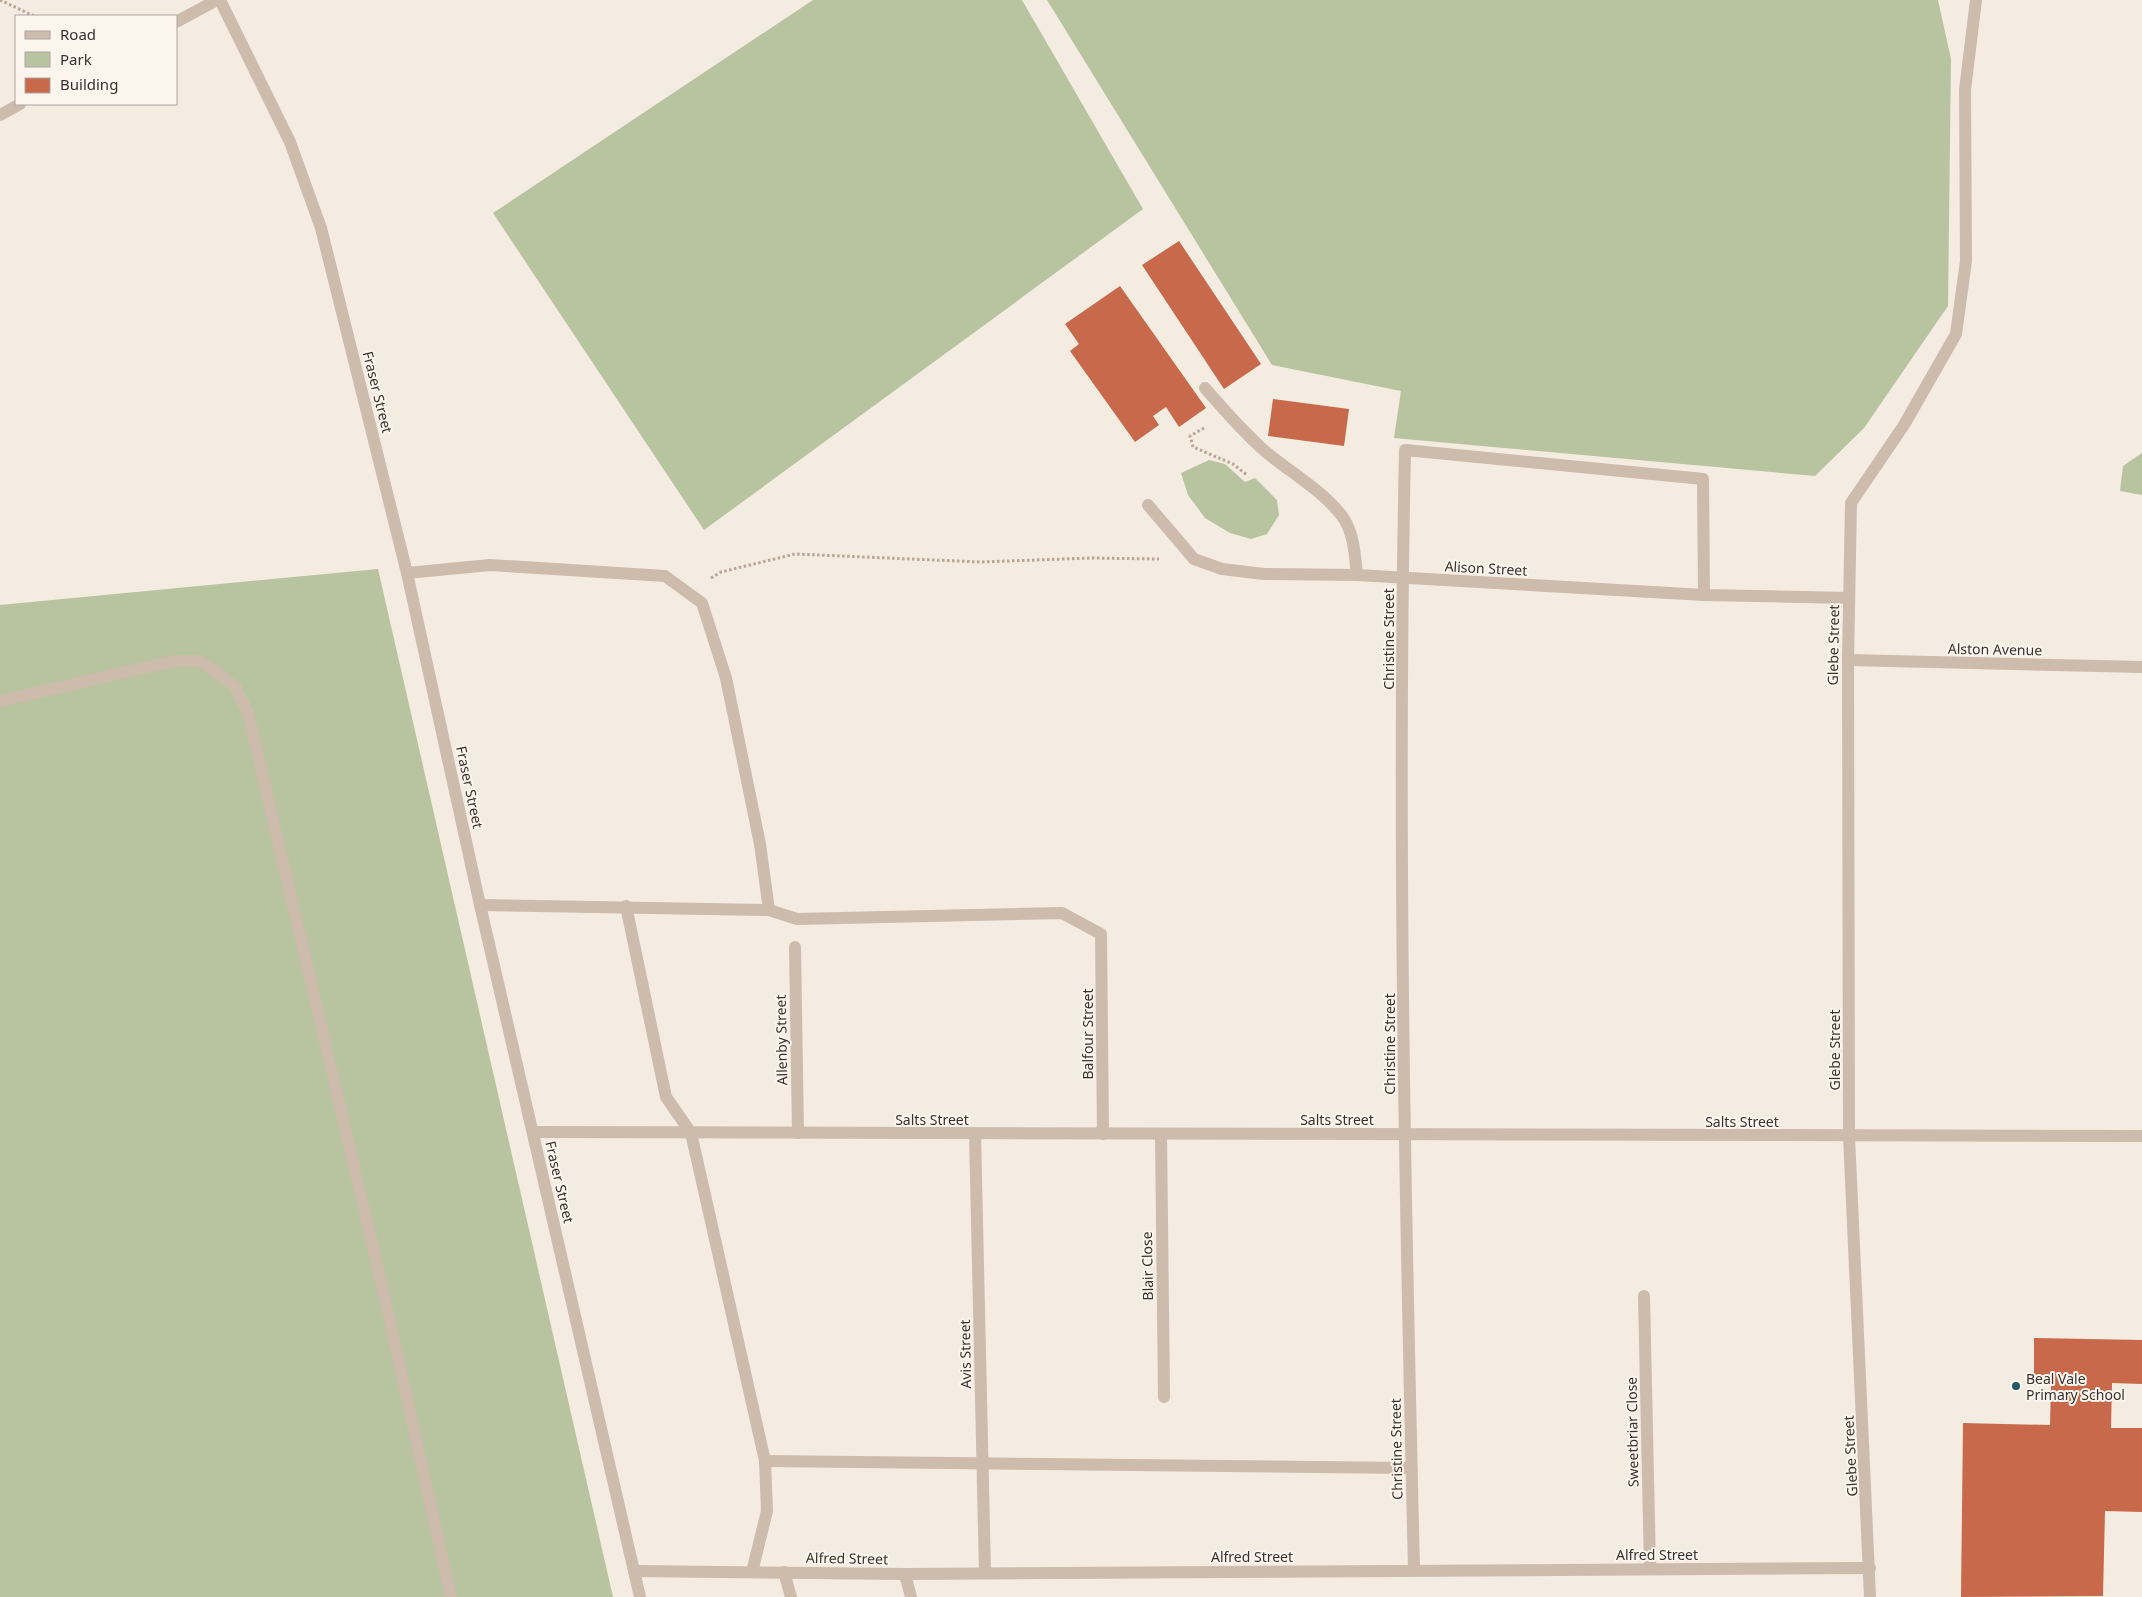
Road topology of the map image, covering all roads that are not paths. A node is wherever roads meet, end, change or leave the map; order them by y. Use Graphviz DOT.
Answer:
graph roads {
  1 [pos="219,0"];
  2 [pos="1976,0"];
  3 [pos="178,21"];
  4 [pos="18,105"];
  5 [pos="0,114"];
  6 [pos="1205,388"];
  7 [pos="1148,505"];
  8 [pos="407,573"];
  9 [pos="1357,575"];
  10 [pos="1402,578"];
  11 [pos="1704,595"];
  12 [pos="1849,598"];
  13 [pos="1848,660"];
  14 [pos="2142,667"];
  15 [pos="0,701"];
  16 [pos="480,905"];
  17 [pos="626,906"];
  18 [pos="769,910"];
  19 [pos="795,947"];
  20 [pos="533,1132"];
  21 [pos="691,1133"];
  22 [pos="798,1133"];
  23 [pos="975,1134"];
  24 [pos="1103,1134"];
  25 [pos="1161,1134"];
  26 [pos="1404,1134"];
  27 [pos="1849,1136"];
  28 [pos="2142,1136"];
  29 [pos="1644,1296"];
  30 [pos="1164,1397"];
  31 [pos="765,1461"];
  32 [pos="982,1463"];
  33 [pos="1411,1468"];
  34 [pos="1650,1568"];
  35 [pos="1870,1568"];
  36 [pos="1414,1570"];
  37 [pos="634,1571"];
  38 [pos="752,1572"];
  39 [pos="784,1572"];
  40 [pos="985,1573"];
  41 [pos="905,1574"];
  42 [pos="451,1597"];
  43 [pos="640,1597"];
  44 [pos="791,1597"];
  45 [pos="911,1597"];
  46 [pos="1870,1597"];
  1 -- 3 [label="street"];
  1 -- 8 [label="street, Fraser Street"];
  2 -- 12 [label="street, Glebe Street"];
  4 -- 5 [label="street"];
  6 -- 9 [label="street"];
  7 -- 9 [label="street, Alison Street"];
  8 -- 16 [label="street, Fraser Street"];
  8 -- 18 [label="street"];
  9 -- 10 [label="street, Alison Street"];
  10 -- 11 [label="street, Alison Street"];
  10 -- 11 [label="street, Christine Street"];
  10 -- 26 [label="street, Christine Street"];
  11 -- 12 [label="street, Alison Street"];
  12 -- 13 [label="street, Glebe Street"];
  13 -- 14 [label="street, Alston Avenue"];
  13 -- 27 [label="street, Glebe Street"];
  15 -- 42 [label="street"];
  16 -- 17 [label="street"];
  16 -- 20 [label="street, Fraser Street"];
  17 -- 18 [label="street"];
  17 -- 21 [label="street"];
  18 -- 24 [label="street, Balfour Street"];
  19 -- 22 [label="street, Allenby Street"];
  20 -- 21 [label="street, Salts Street"];
  20 -- 37 [label="street, Fraser Street"];
  21 -- 22 [label="street, Salts Street"];
  21 -- 31 [label="street"];
  22 -- 23 [label="street, Salts Street"];
  23 -- 24 [label="street, Salts Street"];
  23 -- 32 [label="street, Avis Street"];
  24 -- 25 [label="street, Salts Street"];
  25 -- 26 [label="street, Salts Street"];
  25 -- 30 [label="street, Blair Close"];
  26 -- 27 [label="street, Salts Street"];
  26 -- 33 [label="street, Christine Street"];
  27 -- 28 [label="street, Salts Street"];
  27 -- 35 [label="street, Glebe Street"];
  29 -- 34 [label="street, Sweetbriar Close"];
  31 -- 32 [label="street"];
  31 -- 38 [label="street"];
  32 -- 33 [label="street"];
  32 -- 40 [label="street, Avis Street"];
  33 -- 36 [label="street, Christine Street"];
  34 -- 35 [label="street, Alfred Street"];
  34 -- 36 [label="street, Alfred Street"];
  35 -- 46 [label="street, Glebe Street"];
  36 -- 40 [label="street, Alfred Street"];
  37 -- 38 [label="street, Alfred Street"];
  37 -- 43 [label="street, Fraser Street"];
  38 -- 39 [label="street, Alfred Street"];
  39 -- 41 [label="street, Alfred Street"];
  39 -- 44 [label="street"];
  40 -- 41 [label="street, Alfred Street"];
  41 -- 45 [label="street"];
}
